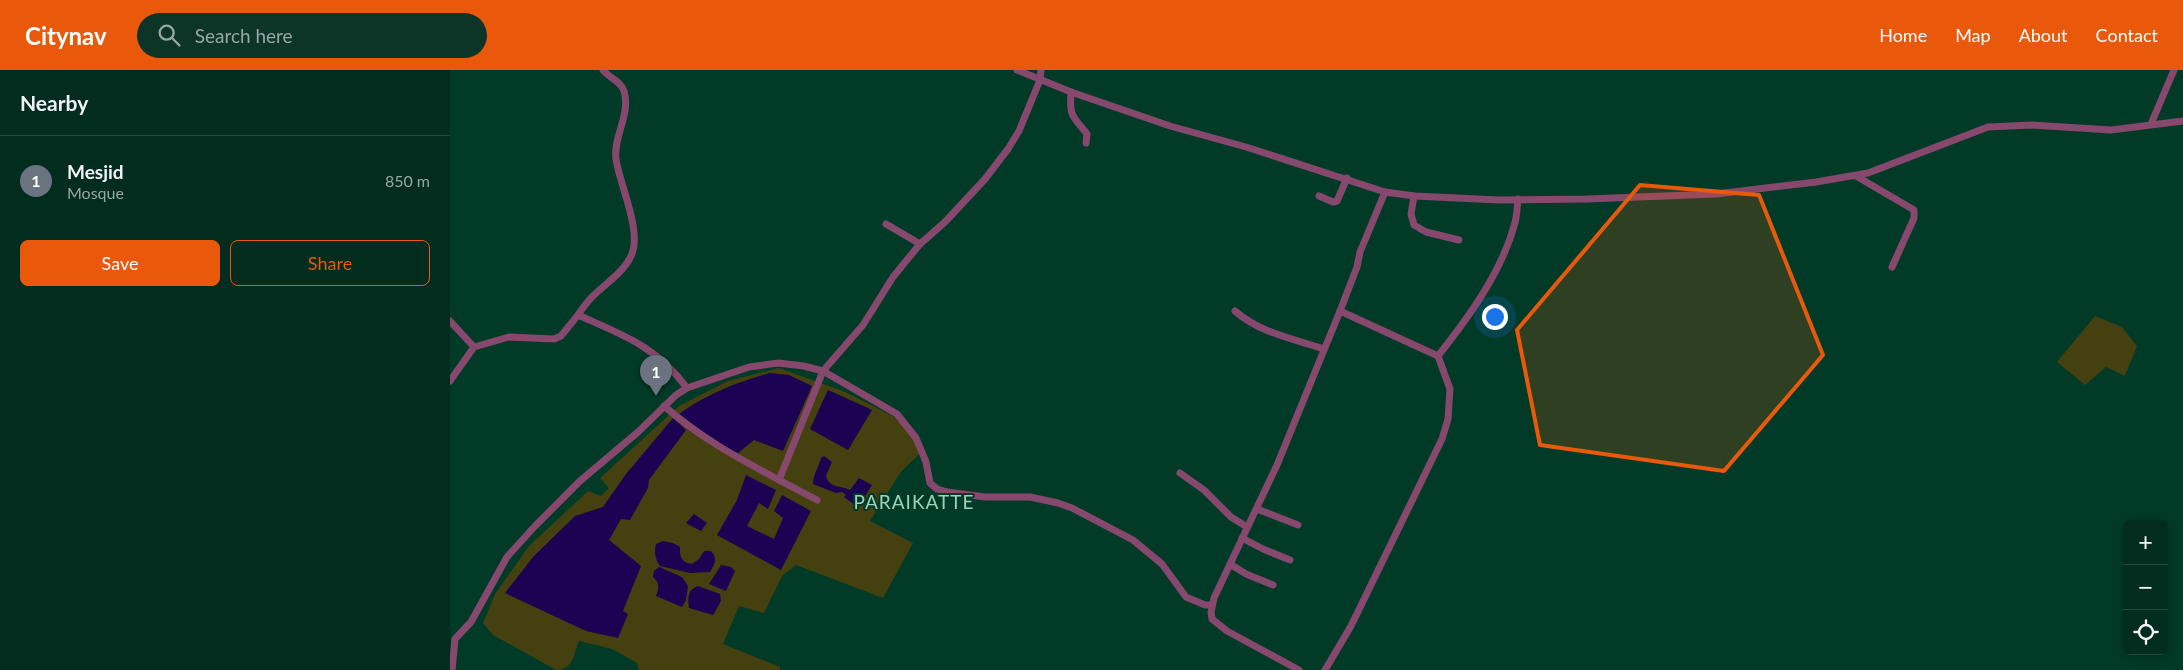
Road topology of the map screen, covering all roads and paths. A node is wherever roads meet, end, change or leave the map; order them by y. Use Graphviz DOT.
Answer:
graph roads {
  1 [pos="603,70"];
  2 [pos="1017,70"];
  3 [pos="1041,70"];
  4 [pos="2174,70"];
  5 [pos="1040,80"];
  6 [pos="1071,92"];
  7 [pos="2183,122"];
  8 [pos="2151,124"];
  9 [pos="1086,143"];
  10 [pos="1856,176"];
  11 [pos="1347,178"];
  12 [pos="1385,192"];
  13 [pos="1319,196"];
  14 [pos="1414,196"];
  15 [pos="1518,199"];
  16 [pos="886,224"];
  17 [pos="1459,240"];
  18 [pos="920,244"];
  19 [pos="1892,267"];
  20 [pos="1340,311"];
  21 [pos="1235,312"];
  22 [pos="578,315"];
  23 [pos="450,321"];
  24 [pos="474,347"];
  25 [pos="1324,350"];
  26 [pos="1438,356"];
  27 [pos="823,372"];
  28 [pos="450,381"];
  29 [pos="687,388"];
  30 [pos="664,406"];
  31 [pos="1180,473"];
  32 [pos="779,480"];
  33 [pos="817,500"];
  34 [pos="1257,509"];
  35 [pos="1298,525"];
  36 [pos="1247,527"];
  37 [pos="1242,538"];
  38 [pos="1290,560"];
  39 [pos="1230,564"];
  40 [pos="1274,585"];
  41 [pos="1212,605"];
  42 [pos="452,637"];
  43 [pos="452,670"];
  44 [pos="1299,670"];
  45 [pos="1325,670"];
  1 -- 22 [label="street"];
  2 -- 5 [label="street"];
  3 -- 5 [label="street"];
  4 -- 8 [label="street"];
  5 -- 6 [label="street"];
  5 -- 18 [label="street"];
  6 -- 9 [label="street"];
  6 -- 11 [label="street"];
  7 -- 8 [label="street"];
  8 -- 10 [label="street"];
  10 -- 15 [label="street"];
  10 -- 19 [label="street"];
  11 -- 12 [label="street"];
  11 -- 13 [label="street"];
  12 -- 14 [label="street"];
  12 -- 20 [label="street"];
  14 -- 15 [label="street"];
  14 -- 17 [label="street"];
  15 -- 26 [label="street"];
  16 -- 18 [label="street"];
  18 -- 27 [label="street"];
  20 -- 25 [label="street"];
  20 -- 26 [label="street"];
  21 -- 25 [label="street"];
  22 -- 24 [label="street"];
  22 -- 29 [label="street"];
  23 -- 24 [label="street"];
  24 -- 28 [label="street"];
  25 -- 34 [label="street"];
  26 -- 45 [label="street"];
  27 -- 29 [label="street"];
  27 -- 32 [label="street"];
  27 -- 41 [label="street"];
  29 -- 30 [label="street"];
  30 -- 32 [label="street"];
  30 -- 42 [label="street"];
  31 -- 36 [label="street"];
  32 -- 33 [label="street"];
  34 -- 35 [label="street"];
  34 -- 36 [label="street"];
  36 -- 37 [label="street"];
  37 -- 38 [label="street"];
  37 -- 39 [label="street"];
  39 -- 40 [label="street"];
  39 -- 41 [label="street"];
  41 -- 44 [label="street"];
  42 -- 43 [label="street"];
}
